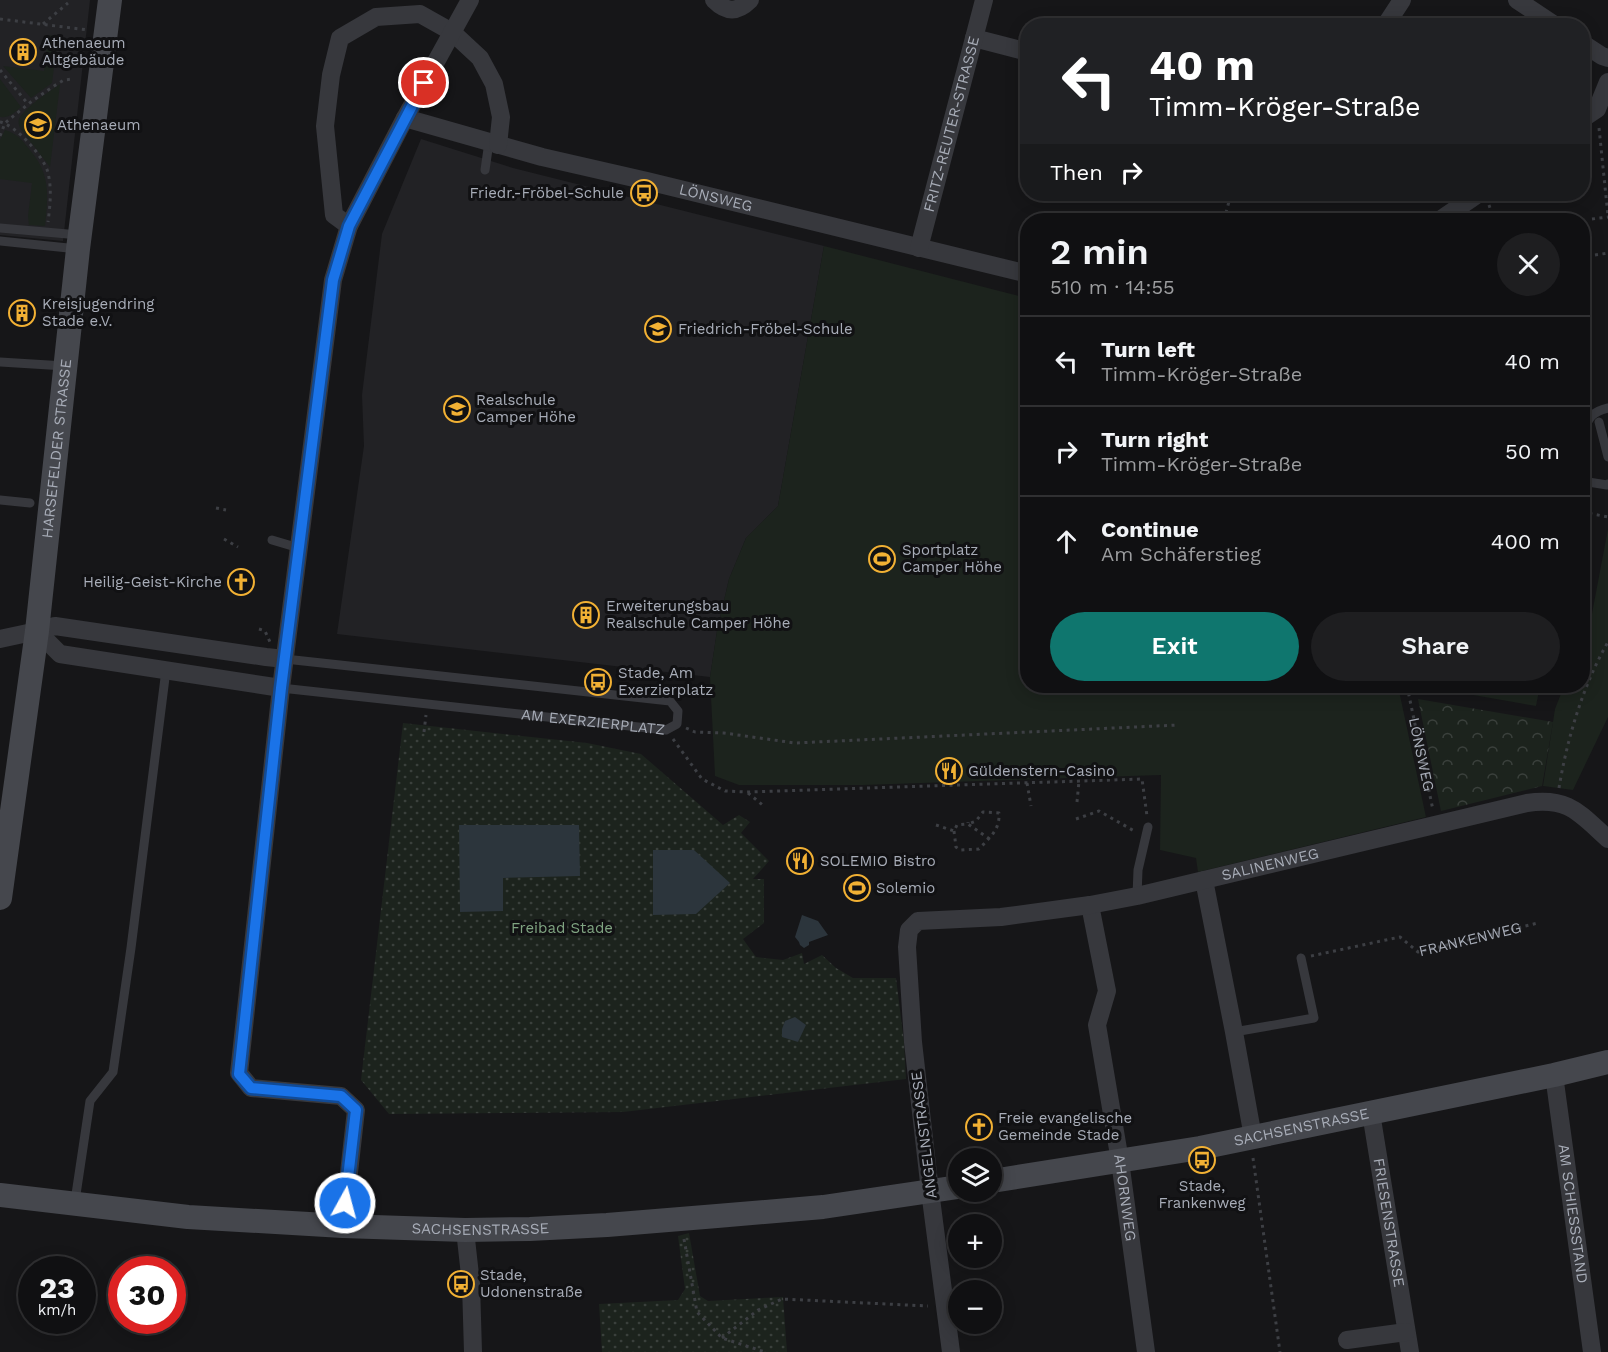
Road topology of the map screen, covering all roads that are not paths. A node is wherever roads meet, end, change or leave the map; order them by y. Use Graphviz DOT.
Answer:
graph roads {
  1 [pos="110,0"];
  2 [pos="470,0"];
  3 [pos="714,0"];
  4 [pos="750,0"];
  5 [pos="984,0"];
  6 [pos="1402,0"];
  7 [pos="1517,0"];
  8 [pos="1390,18"];
  9 [pos="1544,18"];
  10 [pos="452,32"];
  11 [pos="974,38"];
  12 [pos="1590,48"];
  13 [pos="1020,50"];
  14 [pos="1608,58"];
  15 [pos="1608,82"];
  16 [pos="1590,114"];
  17 [pos="405,118"];
  18 [pos="494,144"];
  19 [pos="485,170"];
  20 [pos="1468,201"];
  21 [pos="1450,213"];
  22 [pos="349,226"];
  23 [pos="0,228"];
  24 [pos="0,242"];
  25 [pos="78,242"];
  26 [pos="919,248"];
  27 [pos="1020,272"];
  28 [pos="0,362"];
  29 [pos="65,366"];
  30 [pos="1608,408"];
  31 [pos="1590,417"];
  32 [pos="1599,422"];
  33 [pos="1608,457"];
  34 [pos="1590,482"];
  35 [pos="1608,484"];
  36 [pos="0,500"];
  37 [pos="30,503"];
  38 [pos="272,540"];
  39 [pos="299,548"];
  40 [pos="37,631"];
  41 [pos="0,639"];
  42 [pos="285,659"];
  43 [pos="166,670"];
  44 [pos="281,688"];
  45 [pos="1148,827"];
  46 [pos="1608,839"];
  47 [pos="1204,880"];
  48 [pos="1137,896"];
  49 [pos="0,898"];
  50 [pos="1090,904"];
  51 [pos="918,921"];
  52 [pos="1301,958"];
  53 [pos="1234,1032"];
  54 [pos="1608,1062"];
  55 [pos="1554,1075"];
  56 [pos="1371,1113"];
  57 [pos="1256,1137"];
  58 [pos="1120,1161"];
  59 [pos="1002,1179"];
  60 [pos="948,1188"];
  61 [pos="930,1191"];
  62 [pos="0,1195"];
  63 [pos="75,1204"];
  64 [pos="343,1226"];
  65 [pos="465,1230"];
  66 [pos="1406,1332"];
  67 [pos="1347,1340"];
  68 [pos="473,1352"];
  69 [pos="951,1352"];
  70 [pos="1146,1352"];
  71 [pos="1410,1352"];
  72 [pos="1592,1352"];
  1 -- 25 [label="street, HARSEFELDER STRASSE"];
  2 -- 10 [label="street"];
  3 -- 4 [label="street"];
  5 -- 11 [label="street, FRITZ-REUTER-STRASSE"];
  6 -- 8 [label="street"];
  7 -- 9 [label="street"];
  10 -- 17 [label="street"];
  10 -- 18 [label="street"];
  10 -- 22 [label="street"];
  11 -- 13 [label="street"];
  11 -- 26 [label="street, FRITZ-REUTER-STRASSE"];
  12 -- 14 [label="street"];
  15 -- 16 [label="street"];
  17 -- 18 [label="street, LÖNSWEG"];
  17 -- 22 [label="street"];
  18 -- 19 [label="lane"];
  18 -- 26 [label="street, LÖNSWEG"];
  20 -- 21 [label="street"];
  22 -- 39 [label="street"];
  23 -- 25 [label="lane"];
  24 -- 25 [label="lane"];
  25 -- 29 [label="street, HARSEFELDER STRASSE"];
  26 -- 27 [label="street, LÖNSWEG"];
  28 -- 29 [label="lane"];
  29 -- 40 [label="street, HARSEFELDER STRASSE"];
  30 -- 31 [label="lane"];
  32 -- 33 [label="lane"];
  34 -- 35 [label="lane"];
  36 -- 37 [label="lane"];
  38 -- 39 [label="lane"];
  39 -- 42 [label="street"];
  40 -- 41 [label="street"];
  40 -- 42 [label="street, AM EXERZIERPLATZ"];
  40 -- 43 [label="street, AM EXERZIERPLATZ"];
  40 -- 49 [label="street, HARSEFELDER STRASSE"];
  42 -- 44 [label="street"];
  42 -- 44 [label="lane, AM EXERZIERPLATZ"];
  43 -- 44 [label="street, AM EXERZIERPLATZ"];
  43 -- 63 [label="lane"];
  44 -- 64 [label="street"];
  45 -- 48 [label="lane"];
  46 -- 47 [label="street, SALINENWEG"];
  47 -- 48 [label="street, SALINENWEG"];
  47 -- 53 [label="street"];
  48 -- 50 [label="street, SALINENWEG"];
  50 -- 51 [label="street, SALINENWEG"];
  50 -- 58 [label="street, AHORNWEG"];
  51 -- 61 [label="street, ANGELNSTRASSE"];
  52 -- 53 [label="lane"];
  53 -- 57 [label="street"];
  54 -- 55 [label="street, SACHSENSTRASSE"];
  55 -- 56 [label="street, SACHSENSTRASSE"];
  55 -- 72 [label="street, AM SCHIESSSTAND"];
  56 -- 57 [label="street, SACHSENSTRASSE"];
  56 -- 66 [label="street, FRIESENSTRASSE"];
  57 -- 58 [label="street, SACHSENSTRASSE"];
  58 -- 59 [label="street, SACHSENSTRASSE"];
  58 -- 70 [label="street, AHORNWEG"];
  60 -- 61 [label="street, SACHSENSTRASSE"];
  61 -- 65 [label="street, SACHSENSTRASSE"];
  61 -- 69 [label="street, ANGELNSTRASSE"];
  62 -- 63 [label="street, SACHSENSTRASSE"];
  63 -- 64 [label="street, SACHSENSTRASSE"];
  64 -- 65 [label="street, SACHSENSTRASSE"];
  65 -- 68 [label="street"];
  66 -- 67 [label="street"];
  66 -- 71 [label="street, FRIESENSTRASSE"];
}
